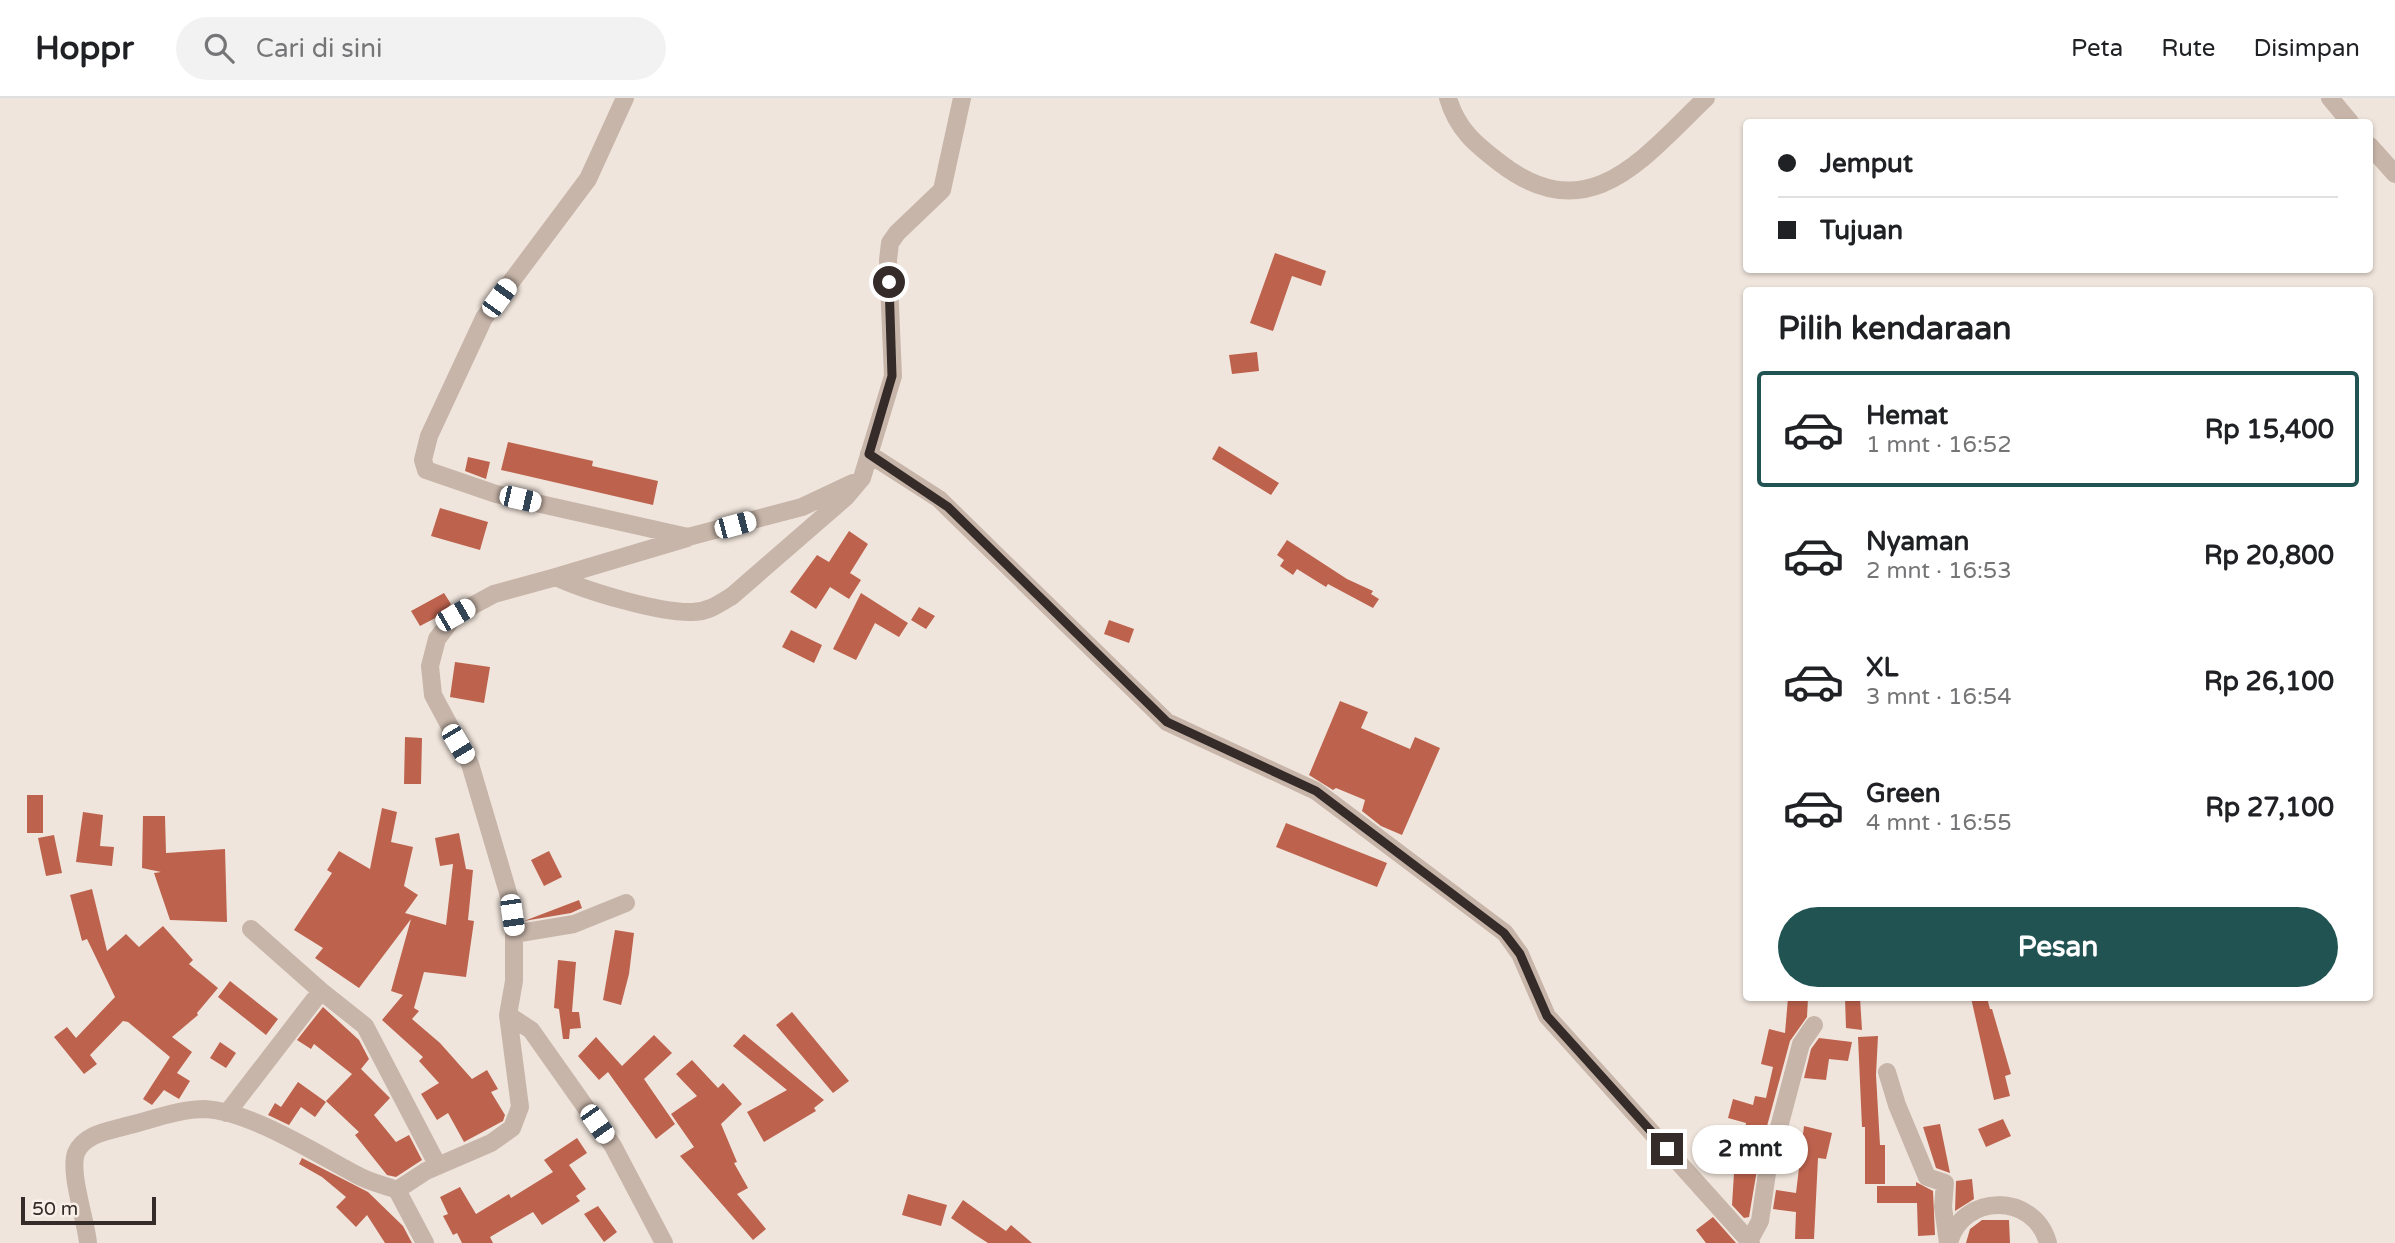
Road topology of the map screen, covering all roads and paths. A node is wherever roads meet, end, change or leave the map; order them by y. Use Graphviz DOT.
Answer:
graph roads {
  1 [pos="625,98"];
  2 [pos="961,98"];
  3 [pos="1448,98"];
  4 [pos="1706,98"];
  5 [pos="2330,98"];
  6 [pos="2348,119"];
  7 [pos="2373,149"];
  8 [pos="2395,174"];
  9 [pos="869,454"];
  10 [pos="862,478"];
  11 [pos="688,537"];
  12 [pos="556,577"];
  13 [pos="626,903"];
  14 [pos="251,929"];
  15 [pos="514,934"];
  16 [pos="321,991"];
  17 [pos="508,1015"];
  18 [pos="1814,1025"];
  19 [pos="1887,1072"];
  20 [pos="227,1113"];
  21 [pos="438,1166"];
  22 [pos="397,1190"];
  23 [pos="1750,1242"];
  24 [pos="88,1243"];
  25 [pos="425,1243"];
  26 [pos="664,1243"];
  27 [pos="1948,1243"];
  28 [pos="2048,1243"];
  1 -- 11 [label="street"];
  2 -- 9 [label="street"];
  3 -- 4 [label="street"];
  5 -- 6 [label="street"];
  7 -- 8 [label="street"];
  9 -- 10 [label="street"];
  9 -- 23 [label="street"];
  10 -- 11 [label="street"];
  10 -- 12 [label="street"];
  11 -- 12 [label="street"];
  12 -- 15 [label="street"];
  13 -- 15 [label="street"];
  14 -- 16 [label="street"];
  15 -- 17 [label="street"];
  16 -- 20 [label="street"];
  16 -- 21 [label="street"];
  17 -- 21 [label="street"];
  17 -- 26 [label="street"];
  18 -- 23 [label="street"];
  19 -- 27 [label="street"];
  20 -- 22 [label="street"];
  20 -- 24 [label="street"];
  21 -- 22 [label="street"];
  22 -- 25 [label="street"];
  27 -- 28 [label="street"];
}
